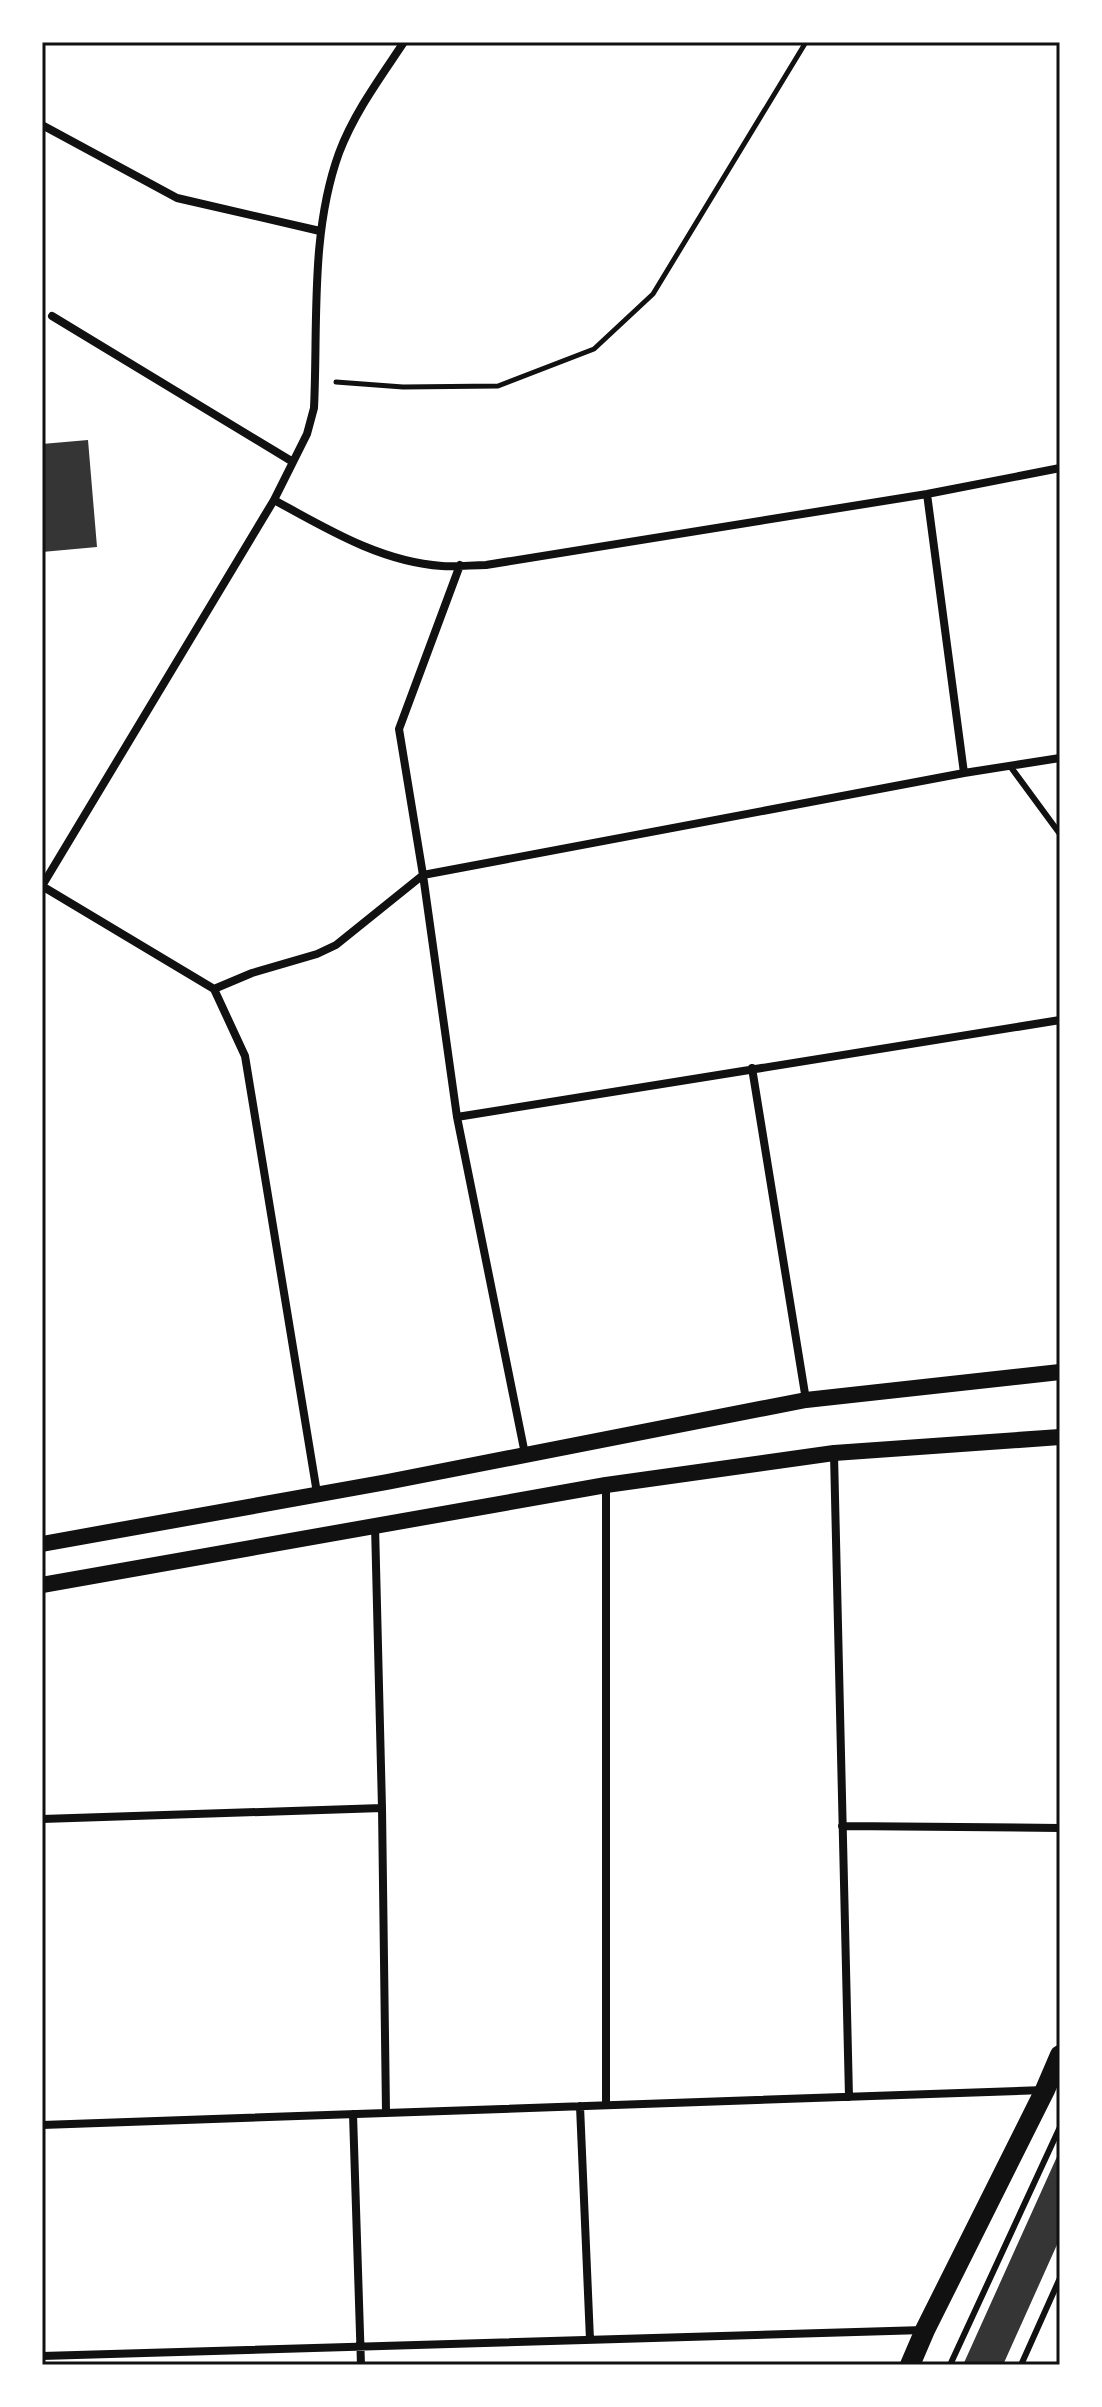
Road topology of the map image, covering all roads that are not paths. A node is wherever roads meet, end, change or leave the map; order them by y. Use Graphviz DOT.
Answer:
graph roads {
  1 [pos="404,42"];
  2 [pos="42,125"];
  3 [pos="320,231"];
  4 [pos="52,316"];
  5 [pos="293,462"];
  6 [pos="1060,468"];
  7 [pos="927,494"];
  8 [pos="274,500"];
  9 [pos="460,565"];
  10 [pos="1060,758"];
  11 [pos="1010,766"];
  12 [pos="964,773"];
  13 [pos="1060,834"];
  14 [pos="423,875"];
  15 [pos="42,886"];
  16 [pos="214,989"];
  17 [pos="1060,1020"];
  18 [pos="752,1068"];
  19 [pos="457,1117"];
  20 [pos="1060,1372"];
  21 [pos="806,1400"];
  22 [pos="1060,1437"];
  23 [pos="834,1453"];
  24 [pos="525,1454"];
  25 [pos="606,1485"];
  26 [pos="317,1493"];
  27 [pos="375,1524"];
  28 [pos="42,1544"];
  29 [pos="42,1585"];
  30 [pos="382,1808"];
  31 [pos="42,1819"];
  32 [pos="842,1826"];
  33 [pos="1060,1828"];
  34 [pos="1060,2055"];
  35 [pos="1045,2090"];
  36 [pos="849,2097"];
  37 [pos="606,2105"];
  38 [pos="580,2106"];
  39 [pos="386,2112"];
  40 [pos="353,2114"];
  41 [pos="42,2125"];
  42 [pos="1060,2127"];
  43 [pos="1060,2278"];
  44 [pos="925,2330"];
  45 [pos="590,2340"];
  46 [pos="361,2346"];
  47 [pos="42,2356"];
  48 [pos="361,2365"];
  49 [pos="910,2365"];
  50 [pos="950,2365"];
  51 [pos="1021,2365"];
  1 -- 3 [label="street"];
  2 -- 3 [label="street"];
  3 -- 5 [label="street"];
  4 -- 5 [label="street"];
  5 -- 8 [label="street"];
  6 -- 7 [label="street"];
  7 -- 9 [label="street"];
  7 -- 12 [label="street"];
  8 -- 9 [label="street"];
  8 -- 15 [label="street"];
  9 -- 14 [label="street"];
  10 -- 11 [label="street"];
  11 -- 12 [label="street"];
  11 -- 13 [label="lane"];
  12 -- 14 [label="street"];
  14 -- 16 [label="street"];
  14 -- 19 [label="street"];
  15 -- 16 [label="street"];
  16 -- 26 [label="street"];
  17 -- 18 [label="street"];
  18 -- 19 [label="street"];
  18 -- 21 [label="street"];
  19 -- 24 [label="street"];
  20 -- 21 [label="main road"];
  21 -- 24 [label="main road"];
  22 -- 23 [label="main road"];
  23 -- 25 [label="main road"];
  23 -- 32 [label="street"];
  24 -- 26 [label="main road"];
  25 -- 27 [label="main road"];
  25 -- 37 [label="street"];
  26 -- 28 [label="main road"];
  27 -- 29 [label="main road"];
  27 -- 30 [label="street"];
  30 -- 31 [label="street"];
  30 -- 39 [label="street"];
  32 -- 33 [label="street"];
  32 -- 36 [label="street"];
  34 -- 35 [label="main road"];
  35 -- 36 [label="street"];
  35 -- 44 [label="main road"];
  36 -- 37 [label="street"];
  37 -- 38 [label="street"];
  38 -- 39 [label="street"];
  38 -- 45 [label="street"];
  39 -- 40 [label="street"];
  40 -- 41 [label="street"];
  40 -- 46 [label="street"];
  42 -- 50 [label="lane"];
  43 -- 51 [label="lane"];
  44 -- 45 [label="street"];
  44 -- 49 [label="main road"];
  45 -- 46 [label="street"];
  46 -- 47 [label="street"];
  46 -- 48 [label="street"];
}
